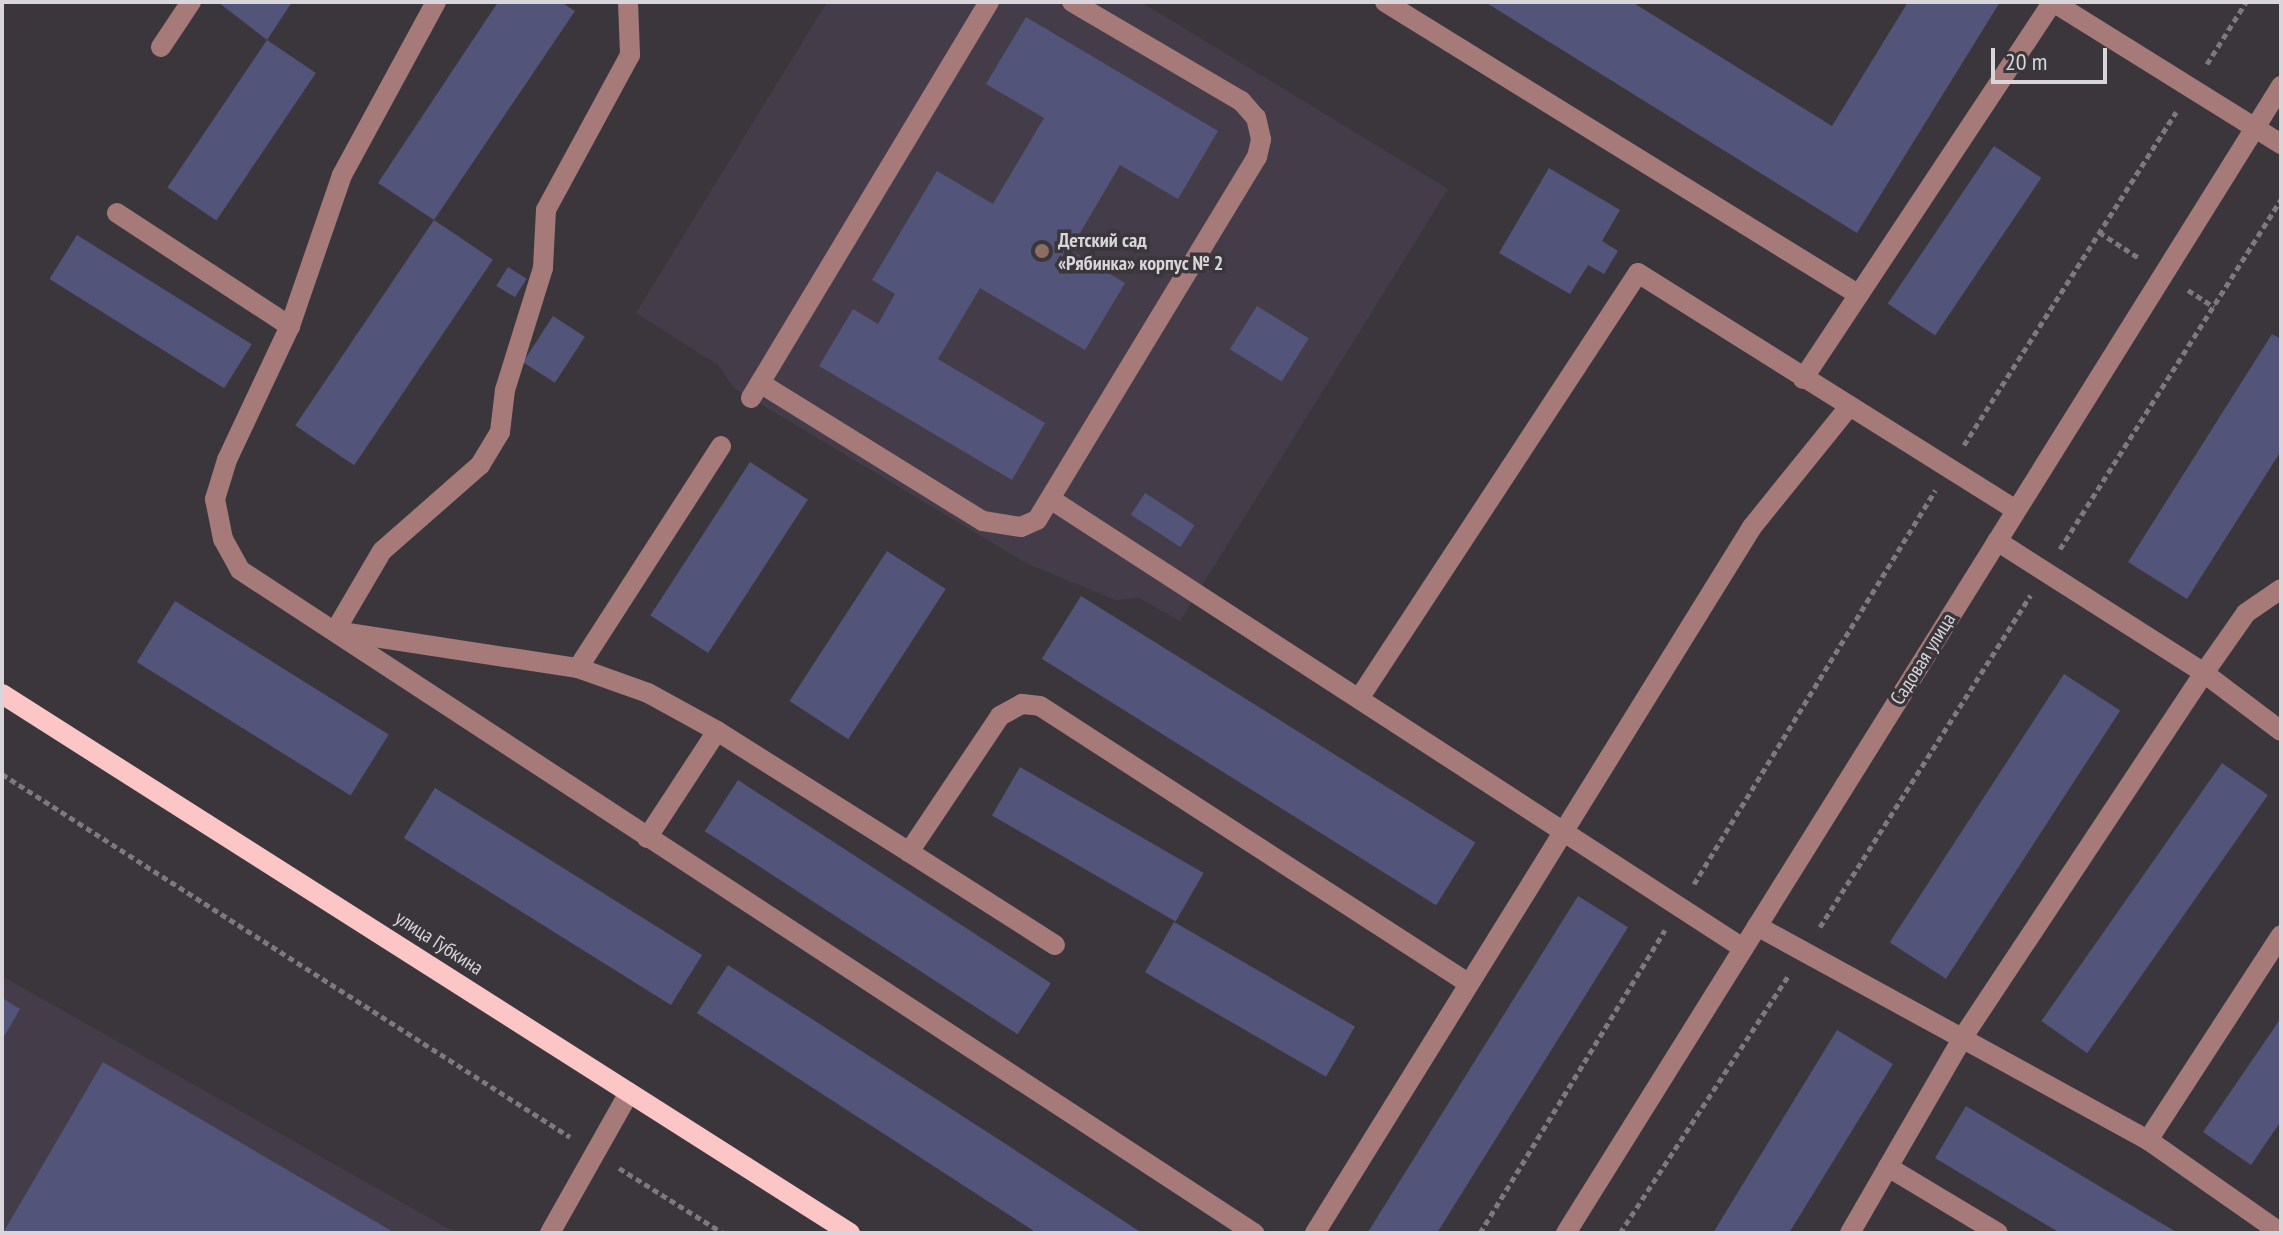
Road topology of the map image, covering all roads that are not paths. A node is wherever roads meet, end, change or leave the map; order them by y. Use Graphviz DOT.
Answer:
graph roads {
  1 [pos="191,2"];
  2 [pos="436,2"];
  3 [pos="628,2"];
  4 [pos="989,2"];
  5 [pos="1072,2"];
  6 [pos="1385,2"];
  7 [pos="2053,2"];
  8 [pos="161,47"];
  9 [pos="2281,86"];
  10 [pos="2255,128"];
  11 [pos="2281,144"];
  12 [pos="117,213"];
  13 [pos="1859,295"];
  14 [pos="290,326"];
  15 [pos="1803,379"];
  16 [pos="1848,408"];
  17 [pos="721,446"];
  18 [pos="1052,500"];
  19 [pos="2016,510"];
  20 [pos="1997,541"];
  21 [pos="2281,589"];
  22 [pos="335,631"];
  23 [pos="578,668"];
  24 [pos="2204,673"];
  25 [pos="2,694"];
  26 [pos="1360,697"];
  27 [pos="717,731"];
  28 [pos="2281,731"];
  29 [pos="1563,827"];
  30 [pos="647,838"];
  31 [pos="909,852"];
  32 [pos="1757,926"];
  33 [pos="2281,935"];
  34 [pos="1055,945"];
  35 [pos="1743,948"];
  36 [pos="1468,983"];
  37 [pos="1965,1034"];
  38 [pos="629,1093"];
  39 [pos="2148,1140"];
  40 [pos="1888,1167"];
  41 [pos="550,1233"];
  42 [pos="850,1233"];
  43 [pos="1254,1233"];
  44 [pos="1315,1233"];
  45 [pos="1566,1233"];
  46 [pos="1850,1233"];
  47 [pos="1998,1233"];
  48 [pos="2281,1233"];
  1 -- 8 [label="street"];
  2 -- 14 [label="street"];
  3 -- 22 [label="street"];
  4 -- 18 [label="street"];
  5 -- 18 [label="street"];
  6 -- 13 [label="street"];
  7 -- 10 [label="street"];
  7 -- 13 [label="street"];
  9 -- 10 [label="street, Садовая улица"];
  10 -- 11 [label="street"];
  10 -- 19 [label="street, Садовая улица"];
  12 -- 14 [label="street"];
  13 -- 15 [label="street"];
  14 -- 22 [label="street"];
  15 -- 16 [label="street"];
  15 -- 26 [label="street"];
  16 -- 19 [label="street"];
  16 -- 29 [label="street"];
  17 -- 23 [label="street"];
  18 -- 26 [label="street"];
  19 -- 20 [label="street, Садовая улица"];
  20 -- 24 [label="street"];
  20 -- 32 [label="street, Садовая улица"];
  21 -- 24 [label="street"];
  22 -- 23 [label="street"];
  22 -- 30 [label="street"];
  23 -- 27 [label="street"];
  24 -- 28 [label="street"];
  24 -- 37 [label="street"];
  25 -- 38 [label="main road, улица Губкина"];
  26 -- 29 [label="street"];
  27 -- 30 [label="street"];
  27 -- 31 [label="street"];
  29 -- 35 [label="street"];
  29 -- 36 [label="street"];
  30 -- 43 [label="street"];
  31 -- 34 [label="street"];
  31 -- 36 [label="street"];
  32 -- 35 [label="street, Садовая улица"];
  32 -- 37 [label="street"];
  33 -- 39 [label="street"];
  35 -- 45 [label="street, Садовая улица"];
  36 -- 44 [label="street"];
  37 -- 39 [label="street"];
  37 -- 40 [label="street"];
  38 -- 41 [label="street"];
  38 -- 42 [label="main road, улица Губкина"];
  39 -- 48 [label="street"];
  40 -- 46 [label="street"];
  40 -- 47 [label="street"];
}
